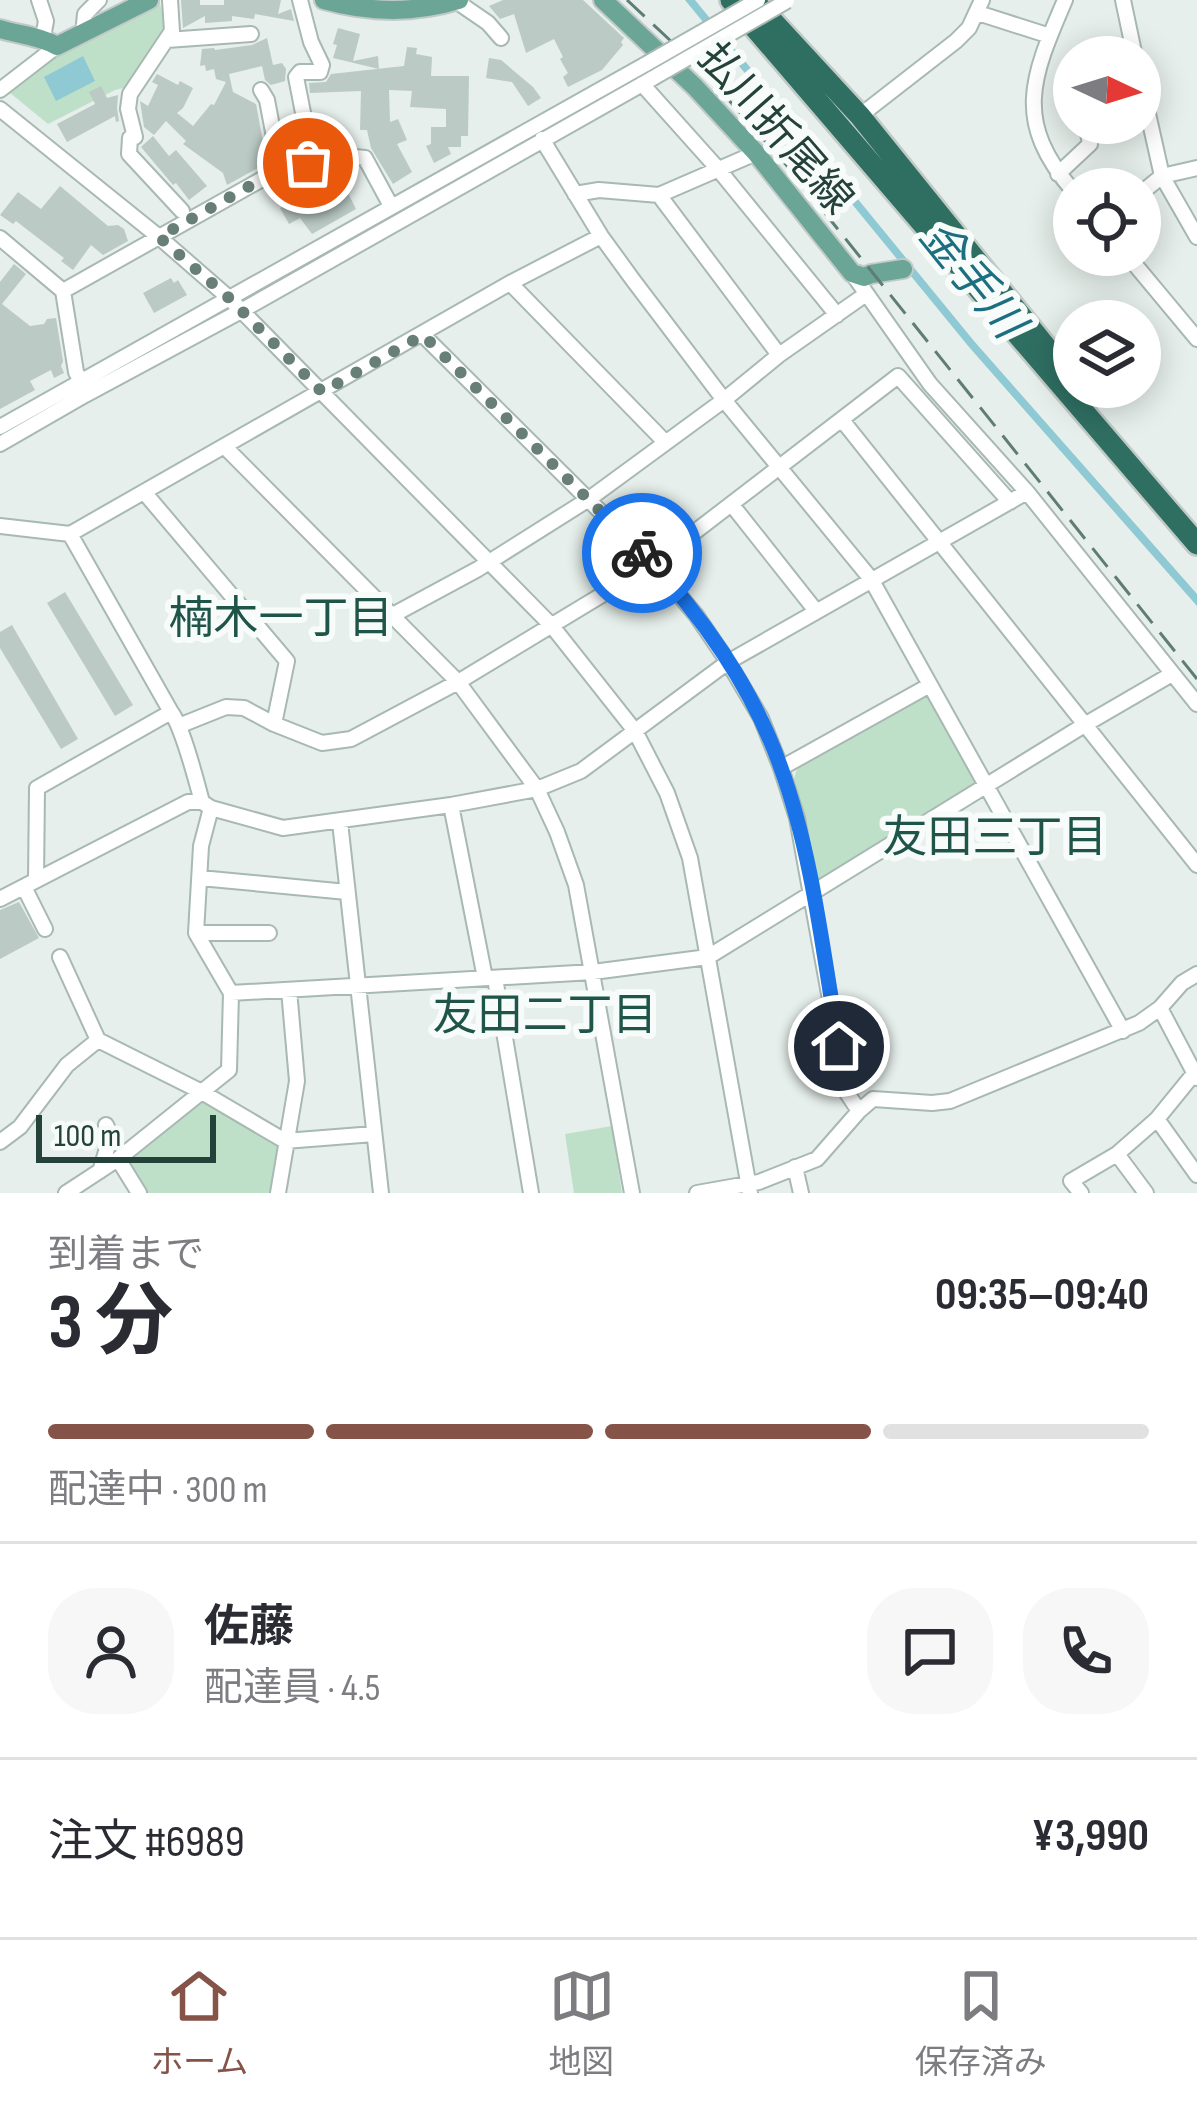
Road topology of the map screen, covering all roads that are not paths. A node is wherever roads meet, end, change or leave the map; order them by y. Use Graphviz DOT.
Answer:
graph roads {
  1 [pos="39,0"];
  2 [pos="99,0"];
  3 [pos="149,0"];
  4 [pos="170,0"];
  5 [pos="300,0"];
  6 [pos="324,0"];
  7 [pos="401,0"];
  8 [pos="603,0"];
  9 [pos="731,0"];
  10 [pos="755,0"];
  11 [pos="787,0"];
  12 [pos="1065,0"];
  13 [pos="1123,0"];
  14 [pos="452,2"];
  15 [pos="980,6"];
  16 [pos="82,16"];
  17 [pos="0,29"];
  18 [pos="251,34"];
  19 [pos="1050,36"];
  20 [pos="1131,36"];
  21 [pos="501,38"];
  22 [pos="167,40"];
  23 [pos="50,42"];
  24 [pos="647,75"];
  25 [pos="0,90"];
  26 [pos="261,90"];
  27 [pos="0,109"];
  28 [pos="852,123"];
  29 [pos="542,139"];
  30 [pos="1090,144"];
  31 [pos="1155,144"];
  32 [pos="756,153"];
  33 [pos="308,163"];
  34 [pos="1197,167"];
  35 [pos="1054,168"];
  36 [pos="1064,168"];
  37 [pos="280,169"];
  38 [pos="719,170"];
  39 [pos="1162,176"];
  40 [pos="575,194"];
  41 [pos="659,195"];
  42 [pos="391,206"];
  43 [pos="182,211"];
  44 [pos="601,236"];
  45 [pos="159,237"];
  46 [pos="1197,237"];
  47 [pos="0,238"];
  48 [pos="903,269"];
  49 [pos="852,273"];
  50 [pos="1144,276"];
  51 [pos="510,284"];
  52 [pos="63,291"];
  53 [pos="229,298"];
  54 [pos="859,299"];
  55 [pos="241,311"];
  56 [pos="837,315"];
  57 [pos="423,335"];
  58 [pos="1197,339"];
  59 [pos="779,355"];
  60 [pos="1053,356"];
  61 [pos="80,380"];
  62 [pos="322,392"];
  63 [pos="724,400"];
  64 [pos="1098,408"];
  65 [pos="842,420"];
  66 [pos="0,427"];
  67 [pos="665,442"];
  68 [pos="0,444"];
  69 [pos="225,447"];
  70 [pos="781,467"];
  71 [pos="144,492"];
  72 [pos="1027,492"];
  73 [pos="589,499"];
  74 [pos="1010,502"];
  75 [pos="732,506"];
  76 [pos="1197,523"];
  77 [pos="0,526"];
  78 [pos="70,534"];
  79 [pos="938,542"];
  80 [pos="1197,544"];
  81 [pos="487,562"];
  82 [pos="653,564"];
  83 [pos="871,579"];
  84 [pos="816,611"];
  85 [pos="391,616"];
  86 [pos="552,626"];
  87 [pos="728,662"];
  88 [pos="1172,674"];
  89 [pos="458,682"];
  90 [pos="930,686"];
  91 [pos="1197,704"];
  92 [pos="170,712"];
  93 [pos="274,724"];
  94 [pos="1085,724"];
  95 [pos="181,725"];
  96 [pos="635,731"];
  97 [pos="781,768"];
  98 [pos="987,786"];
  99 [pos="537,789"];
  100 [pos="207,805"];
  101 [pos="451,805"];
  102 [pos="340,822"];
  103 [pos="1197,865"];
  104 [pos="200,878"];
  105 [pos="30,884"];
  106 [pos="347,892"];
  107 [pos="812,893"];
  108 [pos="0,899"];
  109 [pos="44,929"];
  110 [pos="269,933"];
  111 [pos="196,934"];
  112 [pos="60,957"];
  113 [pos="708,957"];
  114 [pos="593,972"];
  115 [pos="1197,974"];
  116 [pos="490,978"];
  117 [pos="356,986"];
  118 [pos="289,990"];
  119 [pos="232,993"];
  120 [pos="1160,1008"];
  121 [pos="1123,1031"];
  122 [pos="98,1040"];
  123 [pos="1196,1073"];
  124 [pos="200,1091"];
  125 [pos="860,1111"];
  126 [pos="1157,1119"];
  127 [pos="106,1125"];
  128 [pos="374,1134"];
  129 [pos="285,1141"];
  130 [pos="0,1142"];
  131 [pos="1117,1154"];
  132 [pos="118,1159"];
  133 [pos="794,1167"];
  134 [pos="99,1171"];
  135 [pos="1197,1175"];
  136 [pos="749,1188"];
  137 [pos="66,1193"];
  138 [pos="139,1193"];
  139 [pos="278,1193"];
  140 [pos="381,1193"];
  141 [pos="531,1193"];
  142 [pos="632,1193"];
  143 [pos="697,1193"];
  144 [pos="801,1193"];
  145 [pos="1081,1193"];
  146 [pos="1146,1193"];
  1 -- 23 [label="street"];
  2 -- 16 [label="street"];
  3 -- 16 [label="main road"];
  4 -- 22 [label="street"];
  5 -- 33 [label="street"];
  6 -- 14 [label="main road"];
  7 -- 14 [label="street"];
  8 -- 32 [label="main road, 払川折尾線"];
  9 -- 28 [label="highway"];
  10 -- 24 [label="street, bridge"];
  10 -- 28 [label="highway"];
  11 -- 24 [label="street, bridge"];
  12 -- 19 [label="street"];
  13 -- 20 [label="street"];
  14 -- 21 [label="street"];
  15 -- 19 [label="street"];
  15 -- 28 [label="street"];
  16 -- 23 [label="main road"];
  17 -- 23 [label="main road"];
  18 -- 22 [label="street"];
  19 -- 35 [label="street"];
  22 -- 43 [label="street"];
  23 -- 25 [label="street"];
  24 -- 29 [label="street"];
  24 -- 38 [label="street"];
  24 -- 42 [label="street"];
  26 -- 37 [label="street"];
  27 -- 45 [label="street"];
  28 -- 60 [label="highway"];
  28 -- 80 [label="highway"];
  29 -- 40 [label="street"];
  29 -- 55 [label="street"];
  30 -- 36 [label="street"];
  31 -- 39 [label="street"];
  32 -- 38 [label="street"];
  32 -- 49 [label="main road, 払川折尾線"];
  33 -- 37 [label="street"];
  33 -- 42 [label="street"];
  34 -- 39 [label="street"];
  37 -- 45 [label="street"];
  38 -- 41 [label="street"];
  38 -- 56 [label="street"];
  39 -- 46 [label="street"];
  40 -- 41 [label="street"];
  40 -- 44 [label="street"];
  41 -- 59 [label="street"];
  42 -- 53 [label="street"];
  44 -- 51 [label="street"];
  44 -- 63 [label="street"];
  45 -- 52 [label="street"];
  45 -- 53 [label="street"];
  47 -- 52 [label="street"];
  48 -- 49 [label="main road, 払川折尾線"];
  49 -- 72 [label="street"];
  50 -- 58 [label="street"];
  51 -- 57 [label="street"];
  51 -- 67 [label="street"];
  52 -- 61 [label="street"];
  53 -- 55 [label="street"];
  53 -- 61 [label="street"];
  54 -- 56 [label="street"];
  55 -- 62 [label="street"];
  55 -- 68 [label="street"];
  56 -- 59 [label="street"];
  57 -- 62 [label="street"];
  57 -- 73 [label="street"];
  59 -- 63 [label="street"];
  61 -- 66 [label="street"];
  62 -- 69 [label="street"];
  62 -- 81 [label="street"];
  63 -- 67 [label="street"];
  63 -- 70 [label="street"];
  64 -- 76 [label="highway"];
  65 -- 70 [label="street"];
  65 -- 74 [label="street"];
  65 -- 79 [label="street"];
  67 -- 73 [label="street"];
  69 -- 71 [label="street"];
  69 -- 85 [label="street"];
  70 -- 75 [label="street"];
  70 -- 83 [label="street"];
  71 -- 78 [label="street"];
  71 -- 93 [label="street"];
  72 -- 74 [label="street"];
  72 -- 88 [label="street"];
  73 -- 81 [label="street"];
  73 -- 82 [label="street"];
  74 -- 79 [label="street"];
  75 -- 82 [label="street"];
  75 -- 84 [label="street"];
  77 -- 78 [label="street"];
  78 -- 92 [label="street"];
  79 -- 83 [label="street"];
  79 -- 94 [label="street"];
  81 -- 85 [label="street"];
  81 -- 86 [label="street"];
  82 -- 86 [label="street"];
  82 -- 87 [label="street"];
  83 -- 84 [label="street"];
  83 -- 90 [label="street"];
  84 -- 87 [label="street"];
  85 -- 89 [label="street"];
  86 -- 89 [label="street"];
  86 -- 96 [label="street"];
  87 -- 96 [label="street"];
  87 -- 97 [label="street"];
  88 -- 91 [label="street"];
  88 -- 94 [label="street"];
  89 -- 93 [label="street"];
  89 -- 99 [label="street"];
  90 -- 97 [label="street"];
  90 -- 98 [label="street"];
  92 -- 95 [label="street"];
  92 -- 105 [label="street"];
  93 -- 95 [label="street"];
  94 -- 98 [label="street"];
  94 -- 103 [label="street"];
  95 -- 100 [label="street"];
  96 -- 99 [label="street"];
  96 -- 113 [label="street"];
  97 -- 107 [label="street"];
  98 -- 107 [label="street"];
  98 -- 121 [label="street"];
  99 -- 101 [label="street"];
  99 -- 114 [label="street"];
  100 -- 102 [label="street"];
  100 -- 104 [label="street"];
  100 -- 105 [label="street"];
  101 -- 102 [label="street"];
  101 -- 116 [label="street"];
  102 -- 106 [label="street"];
  104 -- 106 [label="street"];
  104 -- 111 [label="street"];
  105 -- 108 [label="street"];
  105 -- 109 [label="street"];
  106 -- 117 [label="street"];
  107 -- 113 [label="street"];
  107 -- 125 [label="street"];
  110 -- 111 [label="street"];
  111 -- 119 [label="street"];
  112 -- 122 [label="street"];
  113 -- 114 [label="street"];
  113 -- 136 [label="street"];
  114 -- 116 [label="street"];
  114 -- 142 [label="street"];
  115 -- 120 [label="street"];
  116 -- 117 [label="street"];
  116 -- 141 [label="street"];
  117 -- 118 [label="street"];
  117 -- 128 [label="street"];
  118 -- 119 [label="street"];
  118 -- 129 [label="street"];
  119 -- 124 [label="street"];
  120 -- 121 [label="street"];
  120 -- 123 [label="street"];
  121 -- 125 [label="street"];
  122 -- 124 [label="street"];
  122 -- 130 [label="street"];
  123 -- 126 [label="street"];
  124 -- 129 [label="street"];
  124 -- 132 [label="street"];
  125 -- 133 [label="street"];
  126 -- 131 [label="street"];
  126 -- 135 [label="street"];
  127 -- 134 [label="street"];
  128 -- 129 [label="street"];
  128 -- 140 [label="street"];
  129 -- 139 [label="street"];
  131 -- 145 [label="street"];
  131 -- 146 [label="street"];
  132 -- 134 [label="street"];
  132 -- 138 [label="street"];
  133 -- 136 [label="street"];
  133 -- 144 [label="street"];
  134 -- 137 [label="street"];
  136 -- 143 [label="street"];
}
